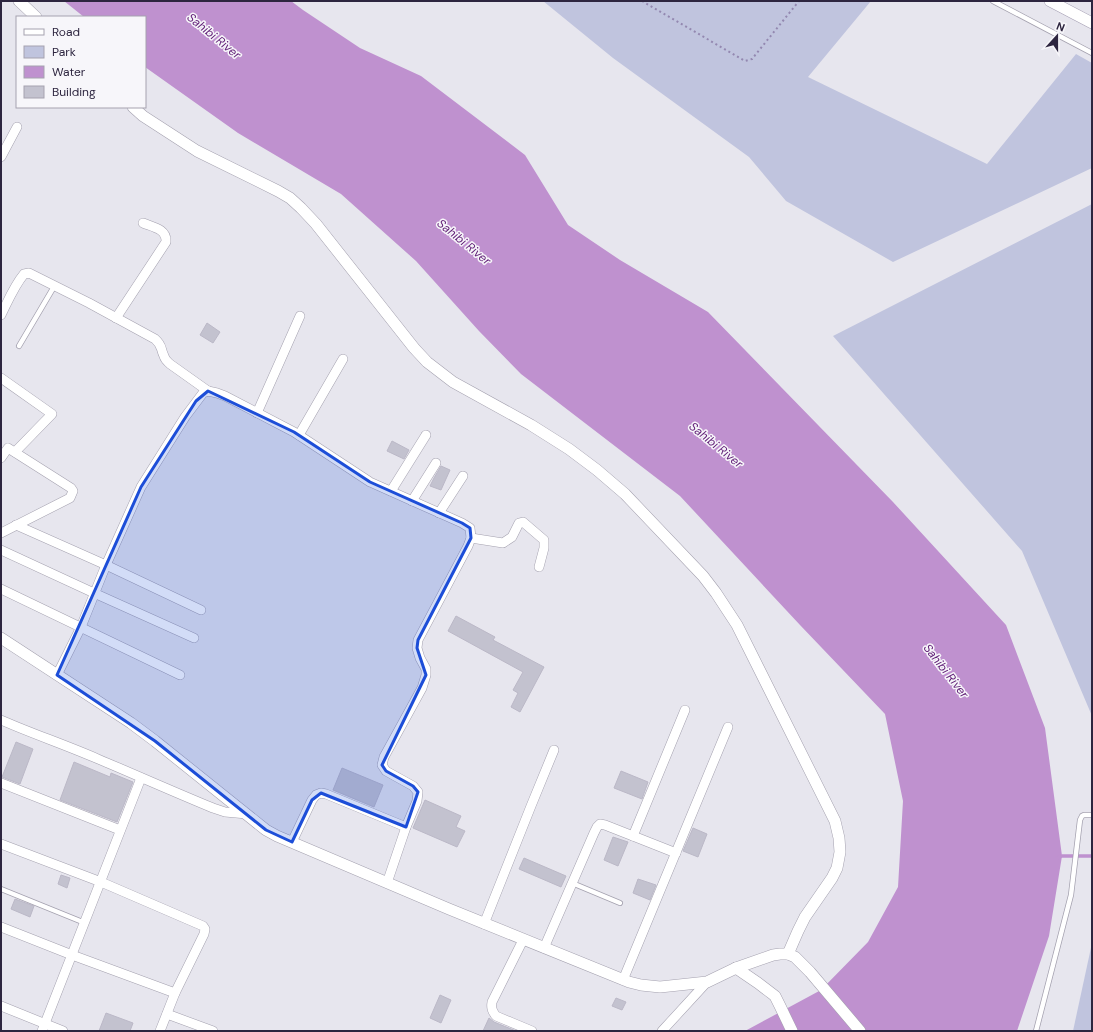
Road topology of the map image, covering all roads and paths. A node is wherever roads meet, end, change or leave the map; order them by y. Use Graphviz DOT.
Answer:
graph roads {
  1 [pos="19,1"];
  2 [pos="642,1"];
  3 [pos="799,1"];
  4 [pos="993,1"];
  5 [pos="1050,1"];
  6 [pos="35,16"];
  7 [pos="1092,23"];
  8 [pos="1092,53"];
  9 [pos="134,108"];
  10 [pos="17,127"];
  11 [pos="1,158"];
  12 [pos="143,223"];
  13 [pos="55,285"];
  14 [pos="1,315"];
  15 [pos="300,316"];
  16 [pos="116,318"];
  17 [pos="19,346"];
  18 [pos="343,359"];
  19 [pos="1,378"];
  20 [pos="208,391"];
  21 [pos="258,413"];
  22 [pos="299,435"];
  23 [pos="426,435"];
  24 [pos="8,447"];
  25 [pos="1,458"];
  26 [pos="436,463"];
  27 [pos="463,476"];
  28 [pos="391,491"];
  29 [pos="412,501"];
  30 [pos="439,513"];
  31 [pos="16,525"];
  32 [pos="1,532"];
  33 [pos="471,538"];
  34 [pos="1,550"];
  35 [pos="106,565"];
  36 [pos="539,567"];
  37 [pos="1,589"];
  38 [pos="94,593"];
  39 [pos="200,610"];
  40 [pos="81,627"];
  41 [pos="1,638"];
  42 [pos="194,638"];
  43 [pos="57,674"];
  44 [pos="180,675"];
  45 [pos="686,710"];
  46 [pos="1,720"];
  47 [pos="728,727"];
  48 [pos="554,750"];
  49 [pos="141,778"];
  50 [pos="1,783"];
  51 [pos="247,814"];
  52 [pos="1092,815"];
  53 [pos="406,827"];
  54 [pos="120,830"];
  55 [pos="633,836"];
  56 [pos="292,842"];
  57 [pos="1,844"];
  58 [pos="676,853"];
  59 [pos="101,882"];
  60 [pos="388,883"];
  61 [pos="572,883"];
  62 [pos="1,889"];
  63 [pos="620,903"];
  64 [pos="85,923"];
  65 [pos="484,924"];
  66 [pos="1,927"];
  67 [pos="523,940"];
  68 [pos="544,948"];
  69 [pos="788,954"];
  70 [pos="72,955"];
  71 [pos="736,968"];
  72 [pos="623,980"];
  73 [pos="707,982"];
  74 [pos="175,993"];
  75 [pos="1,1006"];
  76 [pos="167,1014"];
  77 [pos="43,1027"];
  78 [pos="63,1031"];
  79 [pos="160,1031"];
  80 [pos="212,1031"];
  81 [pos="532,1031"];
  82 [pos="662,1031"];
  83 [pos="792,1031"];
  84 [pos="860,1031"];
  85 [pos="1036,1031"];
  1 -- 6 [label="street"];
  2 -- 3 [label="path"];
  4 -- 8 [label="lane"];
  5 -- 7 [label="street"];
  9 -- 69 [label="street"];
  10 -- 11 [label="street"];
  12 -- 16 [label="street"];
  13 -- 14 [label="street"];
  13 -- 16 [label="street"];
  13 -- 17 [label="lane"];
  15 -- 21 [label="street"];
  16 -- 20 [label="street"];
  18 -- 22 [label="street"];
  19 -- 24 [label="street"];
  20 -- 21 [label="street"];
  20 -- 35 [label="street"];
  21 -- 22 [label="street"];
  22 -- 28 [label="street"];
  23 -- 28 [label="street"];
  24 -- 25 [label="street"];
  24 -- 31 [label="street"];
  26 -- 29 [label="street"];
  27 -- 30 [label="street"];
  28 -- 29 [label="street"];
  29 -- 30 [label="street"];
  30 -- 33 [label="street"];
  31 -- 32 [label="street"];
  31 -- 35 [label="street"];
  33 -- 36 [label="street"];
  33 -- 53 [label="street"];
  34 -- 38 [label="street"];
  35 -- 38 [label="street"];
  35 -- 39 [label="street"];
  37 -- 40 [label="street"];
  38 -- 40 [label="street"];
  38 -- 42 [label="street"];
  40 -- 43 [label="street"];
  40 -- 44 [label="street"];
  41 -- 43 [label="street"];
  43 -- 51 [label="street"];
  45 -- 55 [label="street"];
  46 -- 49 [label="street"];
  47 -- 58 [label="street"];
  48 -- 65 [label="street"];
  49 -- 51 [label="street"];
  49 -- 54 [label="street"];
  50 -- 54 [label="street"];
  51 -- 56 [label="street"];
  52 -- 85 [label="lane"];
  53 -- 56 [label="street"];
  53 -- 60 [label="street"];
  54 -- 59 [label="street"];
  55 -- 58 [label="street"];
  55 -- 61 [label="street"];
  56 -- 60 [label="street"];
  57 -- 59 [label="street"];
  58 -- 72 [label="street"];
  59 -- 64 [label="street"];
  59 -- 74 [label="street"];
  60 -- 65 [label="street"];
  61 -- 63 [label="lane"];
  61 -- 68 [label="street"];
  62 -- 64 [label="lane"];
  64 -- 70 [label="street"];
  65 -- 67 [label="street"];
  66 -- 70 [label="street"];
  67 -- 68 [label="street"];
  67 -- 81 [label="street"];
  68 -- 72 [label="street"];
  69 -- 71 [label="street"];
  69 -- 84 [label="street"];
  70 -- 74 [label="street"];
  70 -- 77 [label="street"];
  71 -- 73 [label="street"];
  71 -- 83 [label="street"];
  72 -- 73 [label="street"];
  73 -- 82 [label="street"];
  74 -- 76 [label="street"];
  75 -- 77 [label="street"];
  76 -- 79 [label="street"];
  76 -- 80 [label="street"];
  77 -- 78 [label="street"];
}
